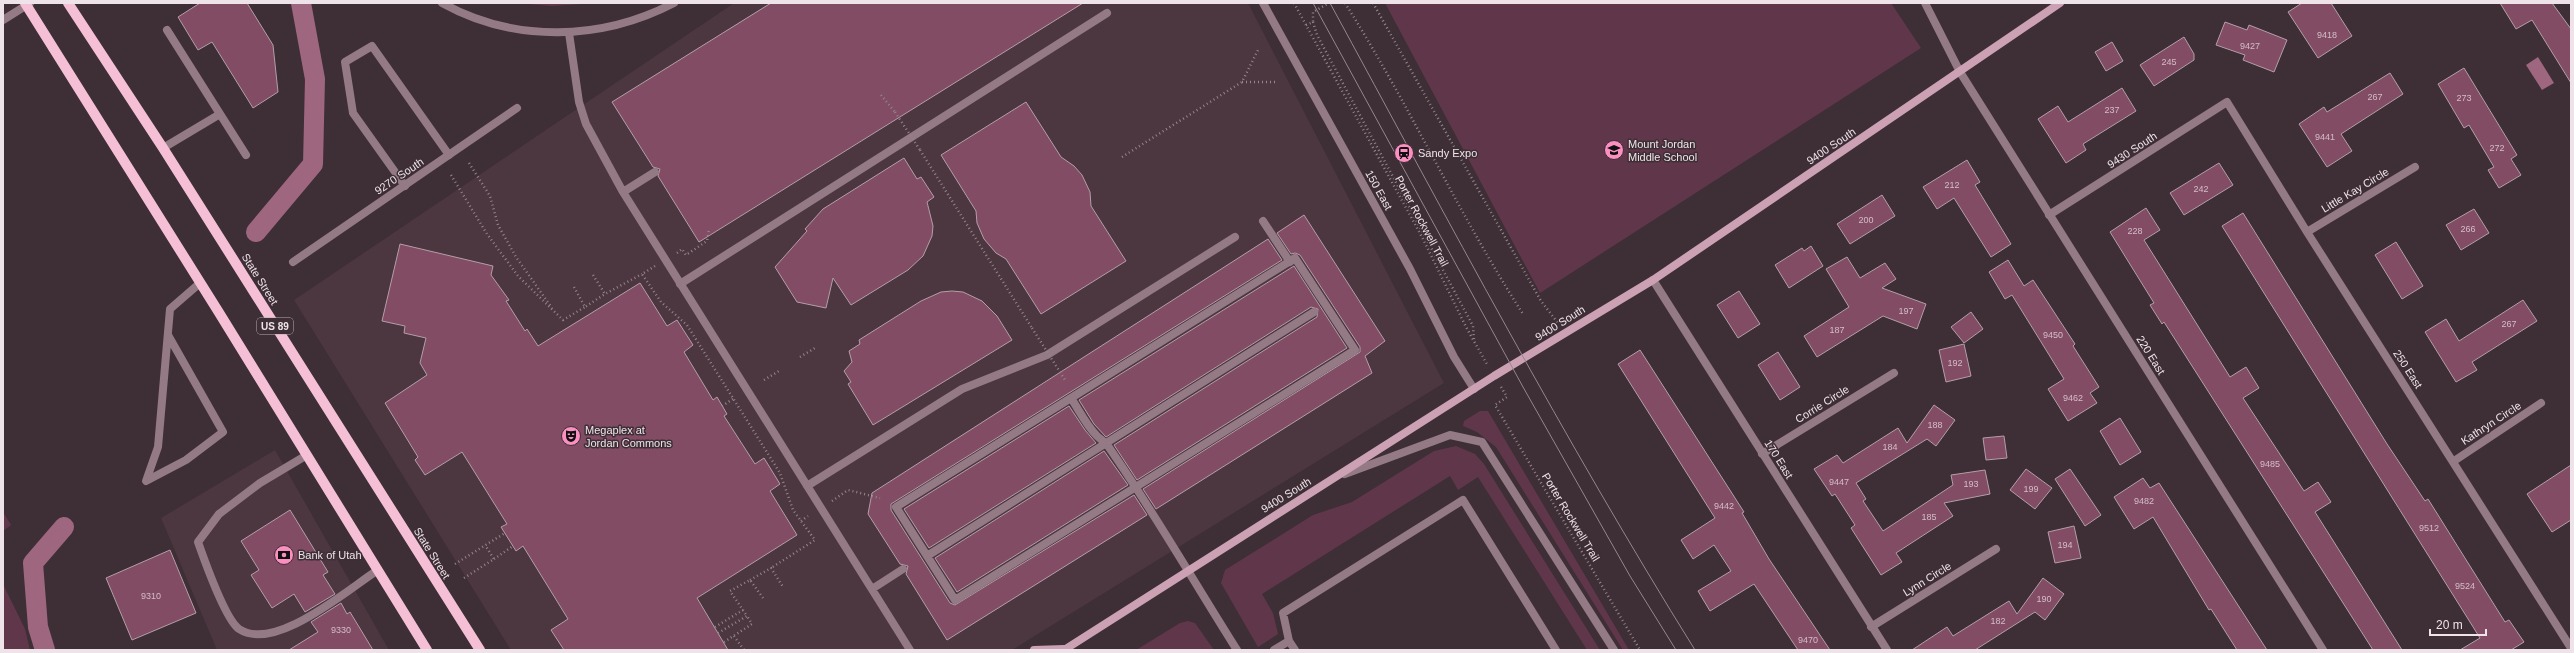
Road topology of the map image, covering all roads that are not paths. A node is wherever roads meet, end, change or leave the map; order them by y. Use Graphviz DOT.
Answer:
graph roads {
  1 [pos="68,3"];
  2 [pos="442,3"];
  3 [pos="674,3"];
  4 [pos="1264,3"];
  5 [pos="1925,3"];
  6 [pos="2060,3"];
  7 [pos="27,4"];
  8 [pos="1108,13"];
  9 [pos="3,20"];
  10 [pos="166,30"];
  11 [pos="569,33"];
  12 [pos="1960,72"];
  13 [pos="2227,102"];
  14 [pos="517,108"];
  15 [pos="220,114"];
  16 [pos="164,148"];
  17 [pos="246,155"];
  18 [pos="450,155"];
  19 [pos="2415,167"];
  20 [pos="656,172"];
  21 [pos="405,186"];
  22 [pos="623,192"];
  23 [pos="2049,216"];
  24 [pos="1263,220"];
  25 [pos="2307,232"];
  26 [pos="1235,237"];
  27 [pos="293,262"];
  28 [pos="1290,262"];
  29 [pos="1653,280"];
  30 [pos="200,284"];
  31 [pos="680,284"];
  32 [pos="1314,312"];
  33 [pos="168,335"];
  34 [pos="1894,373"];
  35 [pos="1474,389"];
  36 [pos="1071,398"];
  37 [pos="2541,403"];
  38 [pos="1106,444"];
  39 [pos="1762,454"];
  40 [pos="307,455"];
  41 [pos="2454,461"];
  42 [pos="1335,477"];
  43 [pos="807,486"];
  44 [pos="1135,488"];
  45 [pos="1996,549"];
  46 [pos="927,556"];
  47 [pos="903,569"];
  48 [pos="378,570"];
  49 [pos="1186,571"];
  50 [pos="872,589"];
  51 [pos="1871,627"];
  52 [pos="1289,641"];
  53 [pos="2571,648"];
  54 [pos="423,649"];
  55 [pos="480,650"];
  56 [pos="910,650"];
  57 [pos="1034,650"];
  58 [pos="1064,650"];
  59 [pos="1237,650"];
  60 [pos="1274,650"];
  61 [pos="1295,650"];
  62 [pos="1556,650"];
  63 [pos="1614,650"];
  64 [pos="1887,650"];
  65 [pos="2323,650"];
  1 -- 16 [label="main road, State Street / US 89"];
  2 -- 11 [label="street"];
  3 -- 11 [label="street"];
  4 -- 35 [label="street, 150 East"];
  5 -- 12 [label="street, 220 East"];
  6 -- 12 [label="street, 9400 South"];
  7 -- 9 [label="street"];
  7 -- 30 [label="main road"];
  8 -- 31 [label="street"];
  10 -- 15 [label="street"];
  11 -- 22 [label="street"];
  12 -- 23 [label="street, 220 East"];
  12 -- 29 [label="street, 9400 South"];
  13 -- 23 [label="street, 9430 South"];
  13 -- 25 [label="street, 250 East"];
  14 -- 18 [label="street, 9270 South"];
  15 -- 16 [label="street"];
  15 -- 17 [label="street"];
  16 -- 55 [label="main road, State Street / US 89"];
  18 -- 21 [label="street, 9270 South"];
  18 -- 21 [label="street"];
  19 -- 25 [label="street, Little Kay Circle"];
  20 -- 22 [label="street"];
  21 -- 27 [label="street, 9270 South"];
  22 -- 31 [label="street"];
  23 -- 65 [label="street, 220 East"];
  24 -- 28 [label="street"];
  25 -- 41 [label="street, 250 East"];
  26 -- 43 [label="street"];
  28 -- 36 [label="street"];
  28 -- 44 [label="street"];
  29 -- 35 [label="street, 9400 South"];
  29 -- 39 [label="street, 170 East"];
  30 -- 33 [label="street"];
  30 -- 40 [label="main road"];
  31 -- 43 [label="street"];
  32 -- 38 [label="street"];
  33 -- 33 [label="street"];
  34 -- 39 [label="street, Corrie Circle"];
  35 -- 42 [label="street, 9400 South"];
  36 -- 38 [label="street"];
  36 -- 46 [label="street"];
  37 -- 41 [label="street, Kathryn Circle"];
  38 -- 44 [label="street"];
  38 -- 46 [label="street"];
  39 -- 51 [label="street, 170 East"];
  40 -- 48 [label="main road"];
  40 -- 48 [label="street"];
  41 -- 53 [label="street, 250 East"];
  42 -- 49 [label="street, 9400 South"];
  42 -- 63 [label="street"];
  43 -- 50 [label="street"];
  44 -- 46 [label="street"];
  44 -- 49 [label="street"];
  45 -- 51 [label="street, Lynn Circle"];
  47 -- 50 [label="street"];
  48 -- 54 [label="main road"];
  49 -- 58 [label="street, 9400 South"];
  49 -- 59 [label="street"];
  50 -- 56 [label="street"];
  51 -- 64 [label="street, 170 East"];
  52 -- 60 [label="street"];
  52 -- 61 [label="street"];
  52 -- 62 [label="street"];
  57 -- 58 [label="street, 9400 South"];
}
